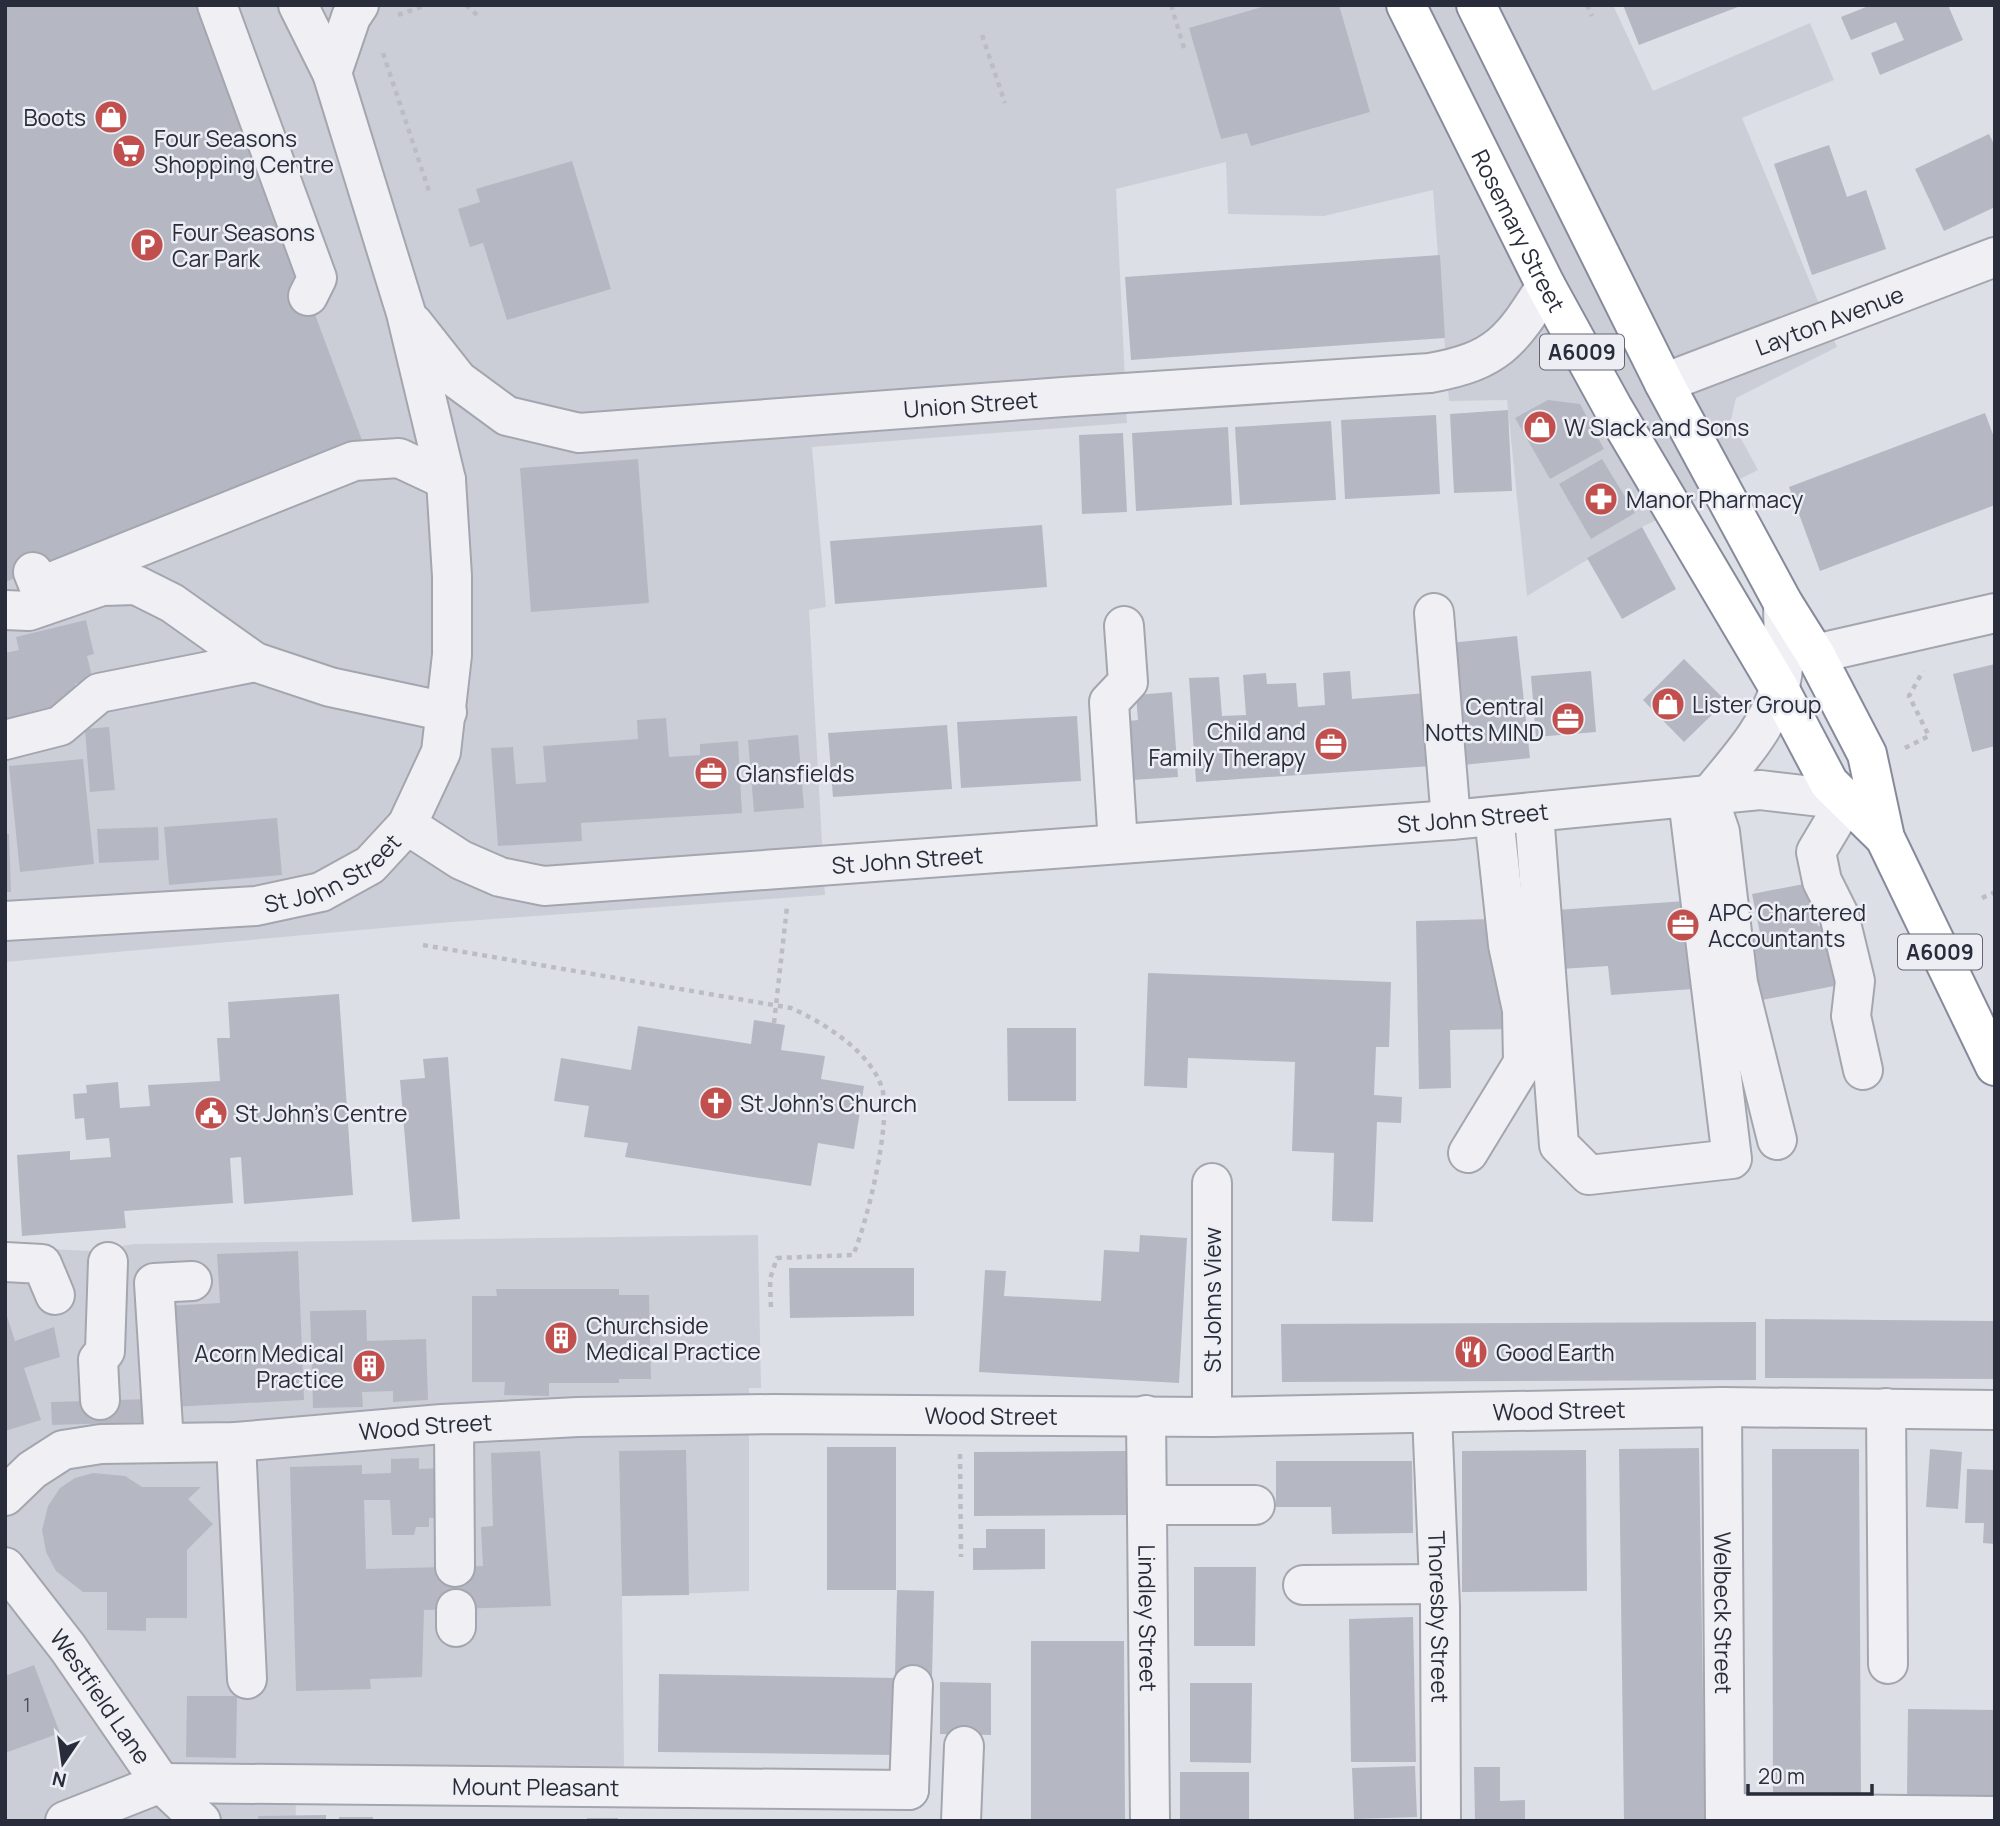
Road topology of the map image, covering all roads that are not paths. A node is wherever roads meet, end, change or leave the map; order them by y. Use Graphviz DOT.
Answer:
graph roads {
  1 [pos="217,5"];
  2 [pos="298,5"];
  3 [pos="359,5"];
  4 [pos="1406,5"];
  5 [pos="1476,5"];
  6 [pos="332,73"];
  7 [pos="1995,257"];
  8 [pos="1546,286"];
  9 [pos="308,296"];
  10 [pos="406,313"];
  11 [pos="1664,383"];
  12 [pos="446,480"];
  13 [pos="33,572"];
  14 [pos="1783,603"];
  15 [pos="5,610"];
  16 [pos="1434,613"];
  17 [pos="1995,613"];
  18 [pos="1124,626"];
  19 [pos="1815,654"];
  20 [pos="255,662"];
  21 [pos="1779,688"];
  22 [pos="447,712"];
  23 [pos="5,740"];
  24 [pos="1698,798"];
  25 [pos="1847,800"];
  26 [pos="1534,813"];
  27 [pos="1494,816"];
  28 [pos="1451,820"];
  29 [pos="407,825"];
  30 [pos="1885,838"];
  31 [pos="1118,844"];
  32 [pos="5,921"];
  33 [pos="1995,1066"];
  34 [pos="1863,1070"];
  35 [pos="1777,1140"];
  36 [pos="1468,1153"];
  37 [pos="1212,1183"];
  38 [pos="5,1262"];
  39 [pos="107,1262"];
  40 [pos="192,1281"];
  41 [pos="55,1295"];
  42 [pos="1722,1407"];
  43 [pos="1886,1408"];
  44 [pos="1995,1410"];
  45 [pos="1432,1414"];
  46 [pos="1146,1415"];
  47 [pos="1213,1417"];
  48 [pos="101,1423"];
  49 [pos="454,1423"];
  50 [pos="236,1442"];
  51 [pos="164,1443"];
  52 [pos="5,1496"];
  53 [pos="1148,1505"];
  54 [pos="1255,1505"];
  55 [pos="5,1567"];
  56 [pos="455,1567"];
  57 [pos="1439,1584"];
  58 [pos="1303,1586"];
  59 [pos="1888,1664"];
  60 [pos="247,1679"];
  61 [pos="913,1685"];
  62 [pos="964,1746"];
  63 [pos="161,1783"];
  64 [pos="908,1790"];
  65 [pos="961,1812"];
  66 [pos="1995,1816"];
  67 [pos="1725,1817"];
  68 [pos="65,1821"];
  69 [pos="201,1821"];
  70 [pos="1150,1821"];
  71 [pos="1441,1821"];
  1 -- 9 [label="street"];
  2 -- 6 [label="street"];
  3 -- 6 [label="street"];
  4 -- 8 [label="highway, Rosemary Street / A6009"];
  5 -- 11 [label="highway, Rosemary Street / A6009"];
  6 -- 10 [label="street"];
  7 -- 11 [label="street, Layton Avenue"];
  8 -- 10 [label="street, Union Street"];
  8 -- 21 [label="highway, Rosemary Street / A6009"];
  10 -- 12 [label="street"];
  11 -- 14 [label="highway, Rosemary Street / A6009"];
  12 -- 13 [label="street"];
  12 -- 22 [label="street"];
  14 -- 19 [label="highway, Rosemary Street / A6009"];
  14 -- 21 [label="street"];
  15 -- 20 [label="street"];
  16 -- 28 [label="street"];
  17 -- 19 [label="street"];
  18 -- 31 [label="street"];
  19 -- 30 [label="highway, Rosemary Street / A6009"];
  20 -- 22 [label="street"];
  20 -- 23 [label="street"];
  21 -- 24 [label="street"];
  21 -- 25 [label="highway, Rosemary Street / A6009"];
  22 -- 29 [label="street"];
  24 -- 25 [label="street, St John Street"];
  24 -- 26 [label="street, St John Street"];
  24 -- 26 [label="street"];
  24 -- 35 [label="street"];
  25 -- 30 [label="highway, Rosemary Street / A6009"];
  25 -- 34 [label="street"];
  26 -- 27 [label="street, St John Street"];
  27 -- 28 [label="street, St John Street"];
  27 -- 36 [label="street"];
  28 -- 31 [label="street, St John Street"];
  29 -- 31 [label="street, St John Street"];
  29 -- 32 [label="street, St John Street"];
  30 -- 33 [label="highway, Rosemary Street / A6009"];
  37 -- 47 [label="street, St Johns View"];
  38 -- 41 [label="street"];
  39 -- 48 [label="street"];
  40 -- 51 [label="street"];
  42 -- 43 [label="street, Wood Street"];
  42 -- 45 [label="street, Wood Street"];
  42 -- 67 [label="street, Welbeck Street"];
  43 -- 44 [label="street, Wood Street"];
  43 -- 59 [label="street"];
  45 -- 47 [label="street, Wood Street"];
  45 -- 57 [label="street, Thoresby Street"];
  46 -- 47 [label="street, Wood Street"];
  46 -- 49 [label="street, Wood Street"];
  46 -- 53 [label="street, Lindley Street"];
  48 -- 51 [label="street, Wood Street"];
  48 -- 52 [label="street, Wood Street"];
  49 -- 50 [label="street, Wood Street"];
  49 -- 56 [label="street"];
  50 -- 51 [label="street, Wood Street"];
  50 -- 60 [label="street"];
  53 -- 54 [label="street"];
  53 -- 70 [label="street, Lindley Street"];
  55 -- 63 [label="street, Westfield Lane"];
  57 -- 58 [label="street"];
  57 -- 71 [label="street, Thoresby Street"];
  61 -- 64 [label="street"];
  62 -- 65 [label="street"];
  63 -- 64 [label="street, Mount Pleasant"];
  63 -- 68 [label="street"];
  63 -- 69 [label="street, Westfield Lane"];
  64 -- 65 [label="street"];
  66 -- 67 [label="street"];
}
